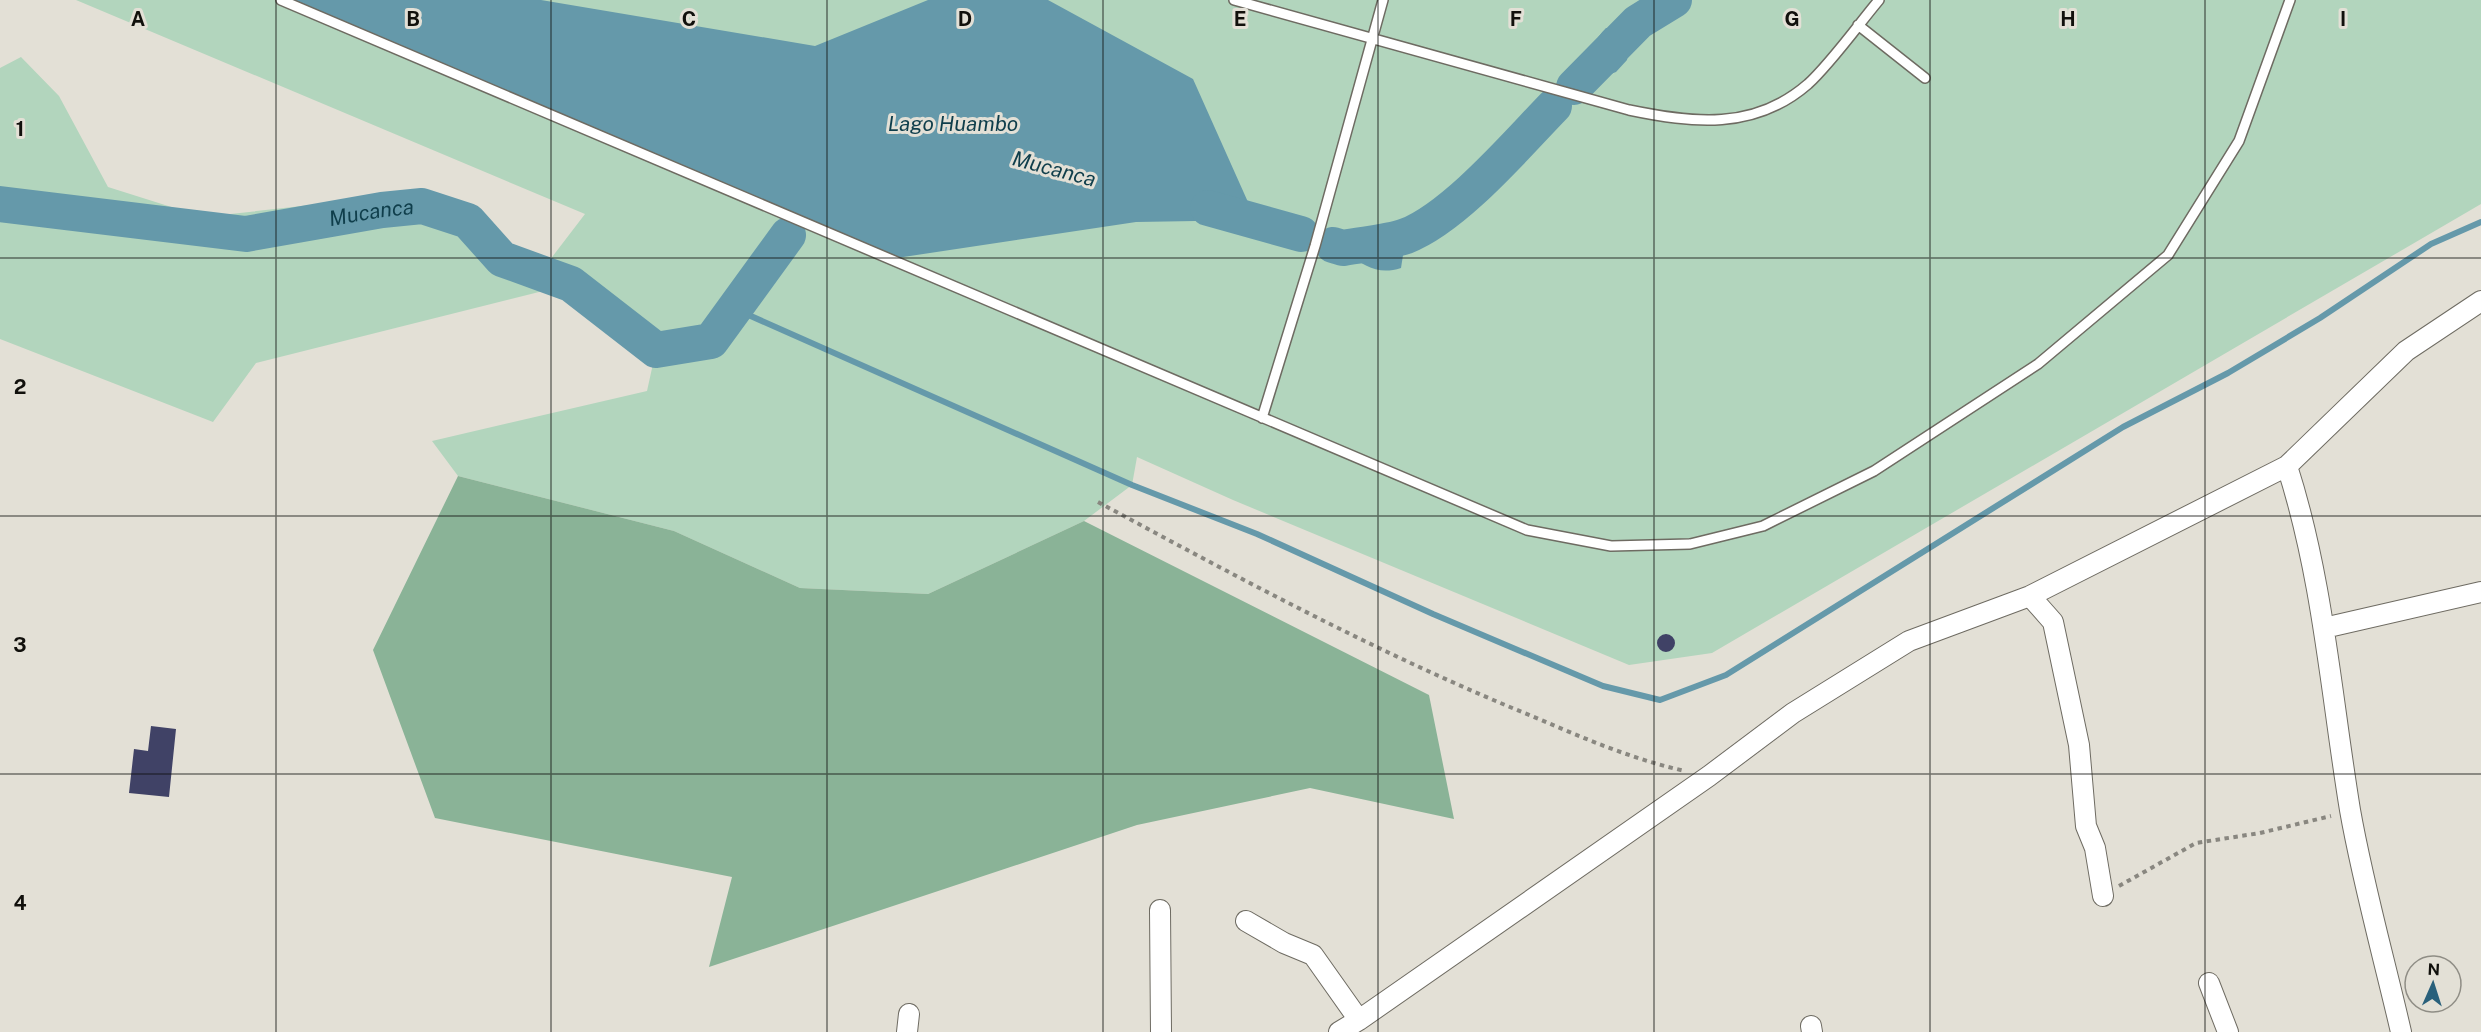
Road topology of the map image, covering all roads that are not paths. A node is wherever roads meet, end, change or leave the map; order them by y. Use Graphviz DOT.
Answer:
graph roads {
  1 [pos="281,0"];
  2 [pos="1234,0"];
  3 [pos="1383,0"];
  4 [pos="1879,0"];
  5 [pos="2290,0"];
  6 [pos="1858,25"];
  7 [pos="1370,38"];
  8 [pos="1925,78"];
  9 [pos="2481,301"];
  10 [pos="1262,418"];
  11 [pos="2287,466"];
  12 [pos="2481,592"];
  13 [pos="2030,596"];
  14 [pos="2325,628"];
  15 [pos="2103,896"];
  16 [pos="1160,910"];
  17 [pos="1246,921"];
  18 [pos="2209,983"];
  19 [pos="1359,1020"];
  20 [pos="1161,1032"];
  21 [pos="1339,1032"];
  22 [pos="2228,1032"];
  23 [pos="2401,1032"];
  1 -- 10 [label="lane"];
  2 -- 7 [label="lane"];
  3 -- 7 [label="lane"];
  4 -- 6 [label="lane"];
  5 -- 10 [label="lane"];
  6 -- 7 [label="lane"];
  6 -- 8 [label="lane"];
  7 -- 10 [label="lane"];
  9 -- 11 [label="street"];
  11 -- 13 [label="street"];
  11 -- 14 [label="street"];
  12 -- 14 [label="street"];
  13 -- 15 [label="street"];
  13 -- 19 [label="street"];
  14 -- 23 [label="street"];
  16 -- 20 [label="street"];
  17 -- 19 [label="street"];
  18 -- 22 [label="street"];
  19 -- 21 [label="street"];
}
